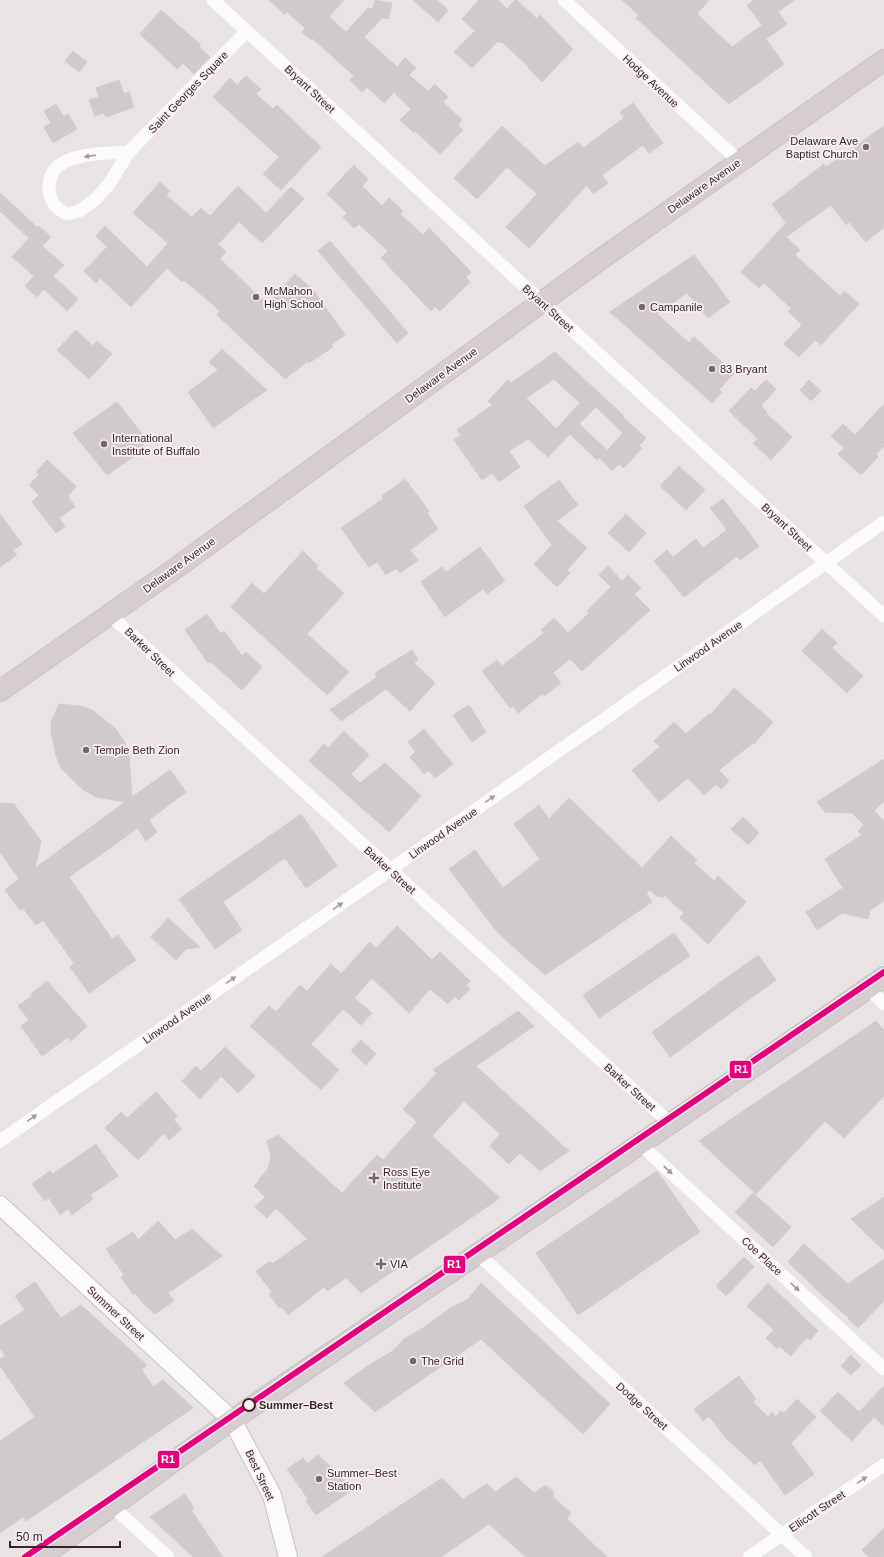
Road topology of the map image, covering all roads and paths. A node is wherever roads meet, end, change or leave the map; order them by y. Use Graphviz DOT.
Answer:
graph roads {
  1 [pos="213,0"];
  2 [pos="564,0"];
  3 [pos="247,31"];
  4 [pos="884,60"];
  5 [pos="129,152"];
  6 [pos="739,161"];
  7 [pos="542,302"];
  8 [pos="884,522"];
  9 [pos="826,562"];
  10 [pos="110,615"];
  11 [pos="884,616"];
  12 [pos="0,691"];
  13 [pos="390,870"];
  14 [pos="876,982"];
  15 [pos="884,1004"];
  16 [pos="671,1124"];
  17 [pos="0,1141"];
  18 [pos="640,1144"];
  19 [pos="0,1205"];
  20 [pos="478,1254"];
  21 [pos="884,1369"];
  22 [pos="232,1420"];
  23 [pos="884,1465"];
  24 [pos="113,1507"];
  25 [pos="783,1534"];
  26 [pos="40,1557"];
  27 [pos="168,1557"];
  28 [pos="288,1557"];
  29 [pos="749,1557"];
  30 [pos="806,1557"];
  1 -- 3 [label="street, Bryant Street"];
  2 -- 6 [label="street, Hodge Avenue"];
  3 -- 5 [label="street, Saint Georges Square"];
  3 -- 7 [label="street, Bryant Street"];
  4 -- 6 [label="main road, Delaware Avenue"];
  5 -- 5 [label="street, Saint Georges Square, one-way"];
  6 -- 7 [label="main road, Delaware Avenue"];
  7 -- 9 [label="street, Bryant Street"];
  7 -- 10 [label="main road, Delaware Avenue"];
  8 -- 9 [label="street, Linwood Avenue"];
  9 -- 11 [label="street, Bryant Street"];
  13 -- 9 [label="street, Linwood Avenue, one-way"];
  10 -- 12 [label="main road, Delaware Avenue"];
  10 -- 13 [label="street, Barker Street"];
  13 -- 16 [label="street, Barker Street"];
  17 -- 13 [label="street, Linwood Avenue, one-way"];
  14 -- 15 [label="street"];
  14 -- 16 [label="main road"];
  16 -- 18 [label="main road"];
  18 -- 20 [label="main road"];
  18 -- 21 [label="street, Coe Place, one-way"];
  19 -- 22 [label="street, Summer Street"];
  20 -- 22 [label="main road"];
  20 -- 25 [label="street, Dodge Street"];
  22 -- 24 [label="main road"];
  22 -- 28 [label="street, Best Street"];
  25 -- 23 [label="street, Ellicott Street, one-way"];
  24 -- 26 [label="main road"];
  24 -- 27 [label="street"];
  25 -- 29 [label="street, Ellicott Street"];
  25 -- 30 [label="street, Dodge Street"];
}
